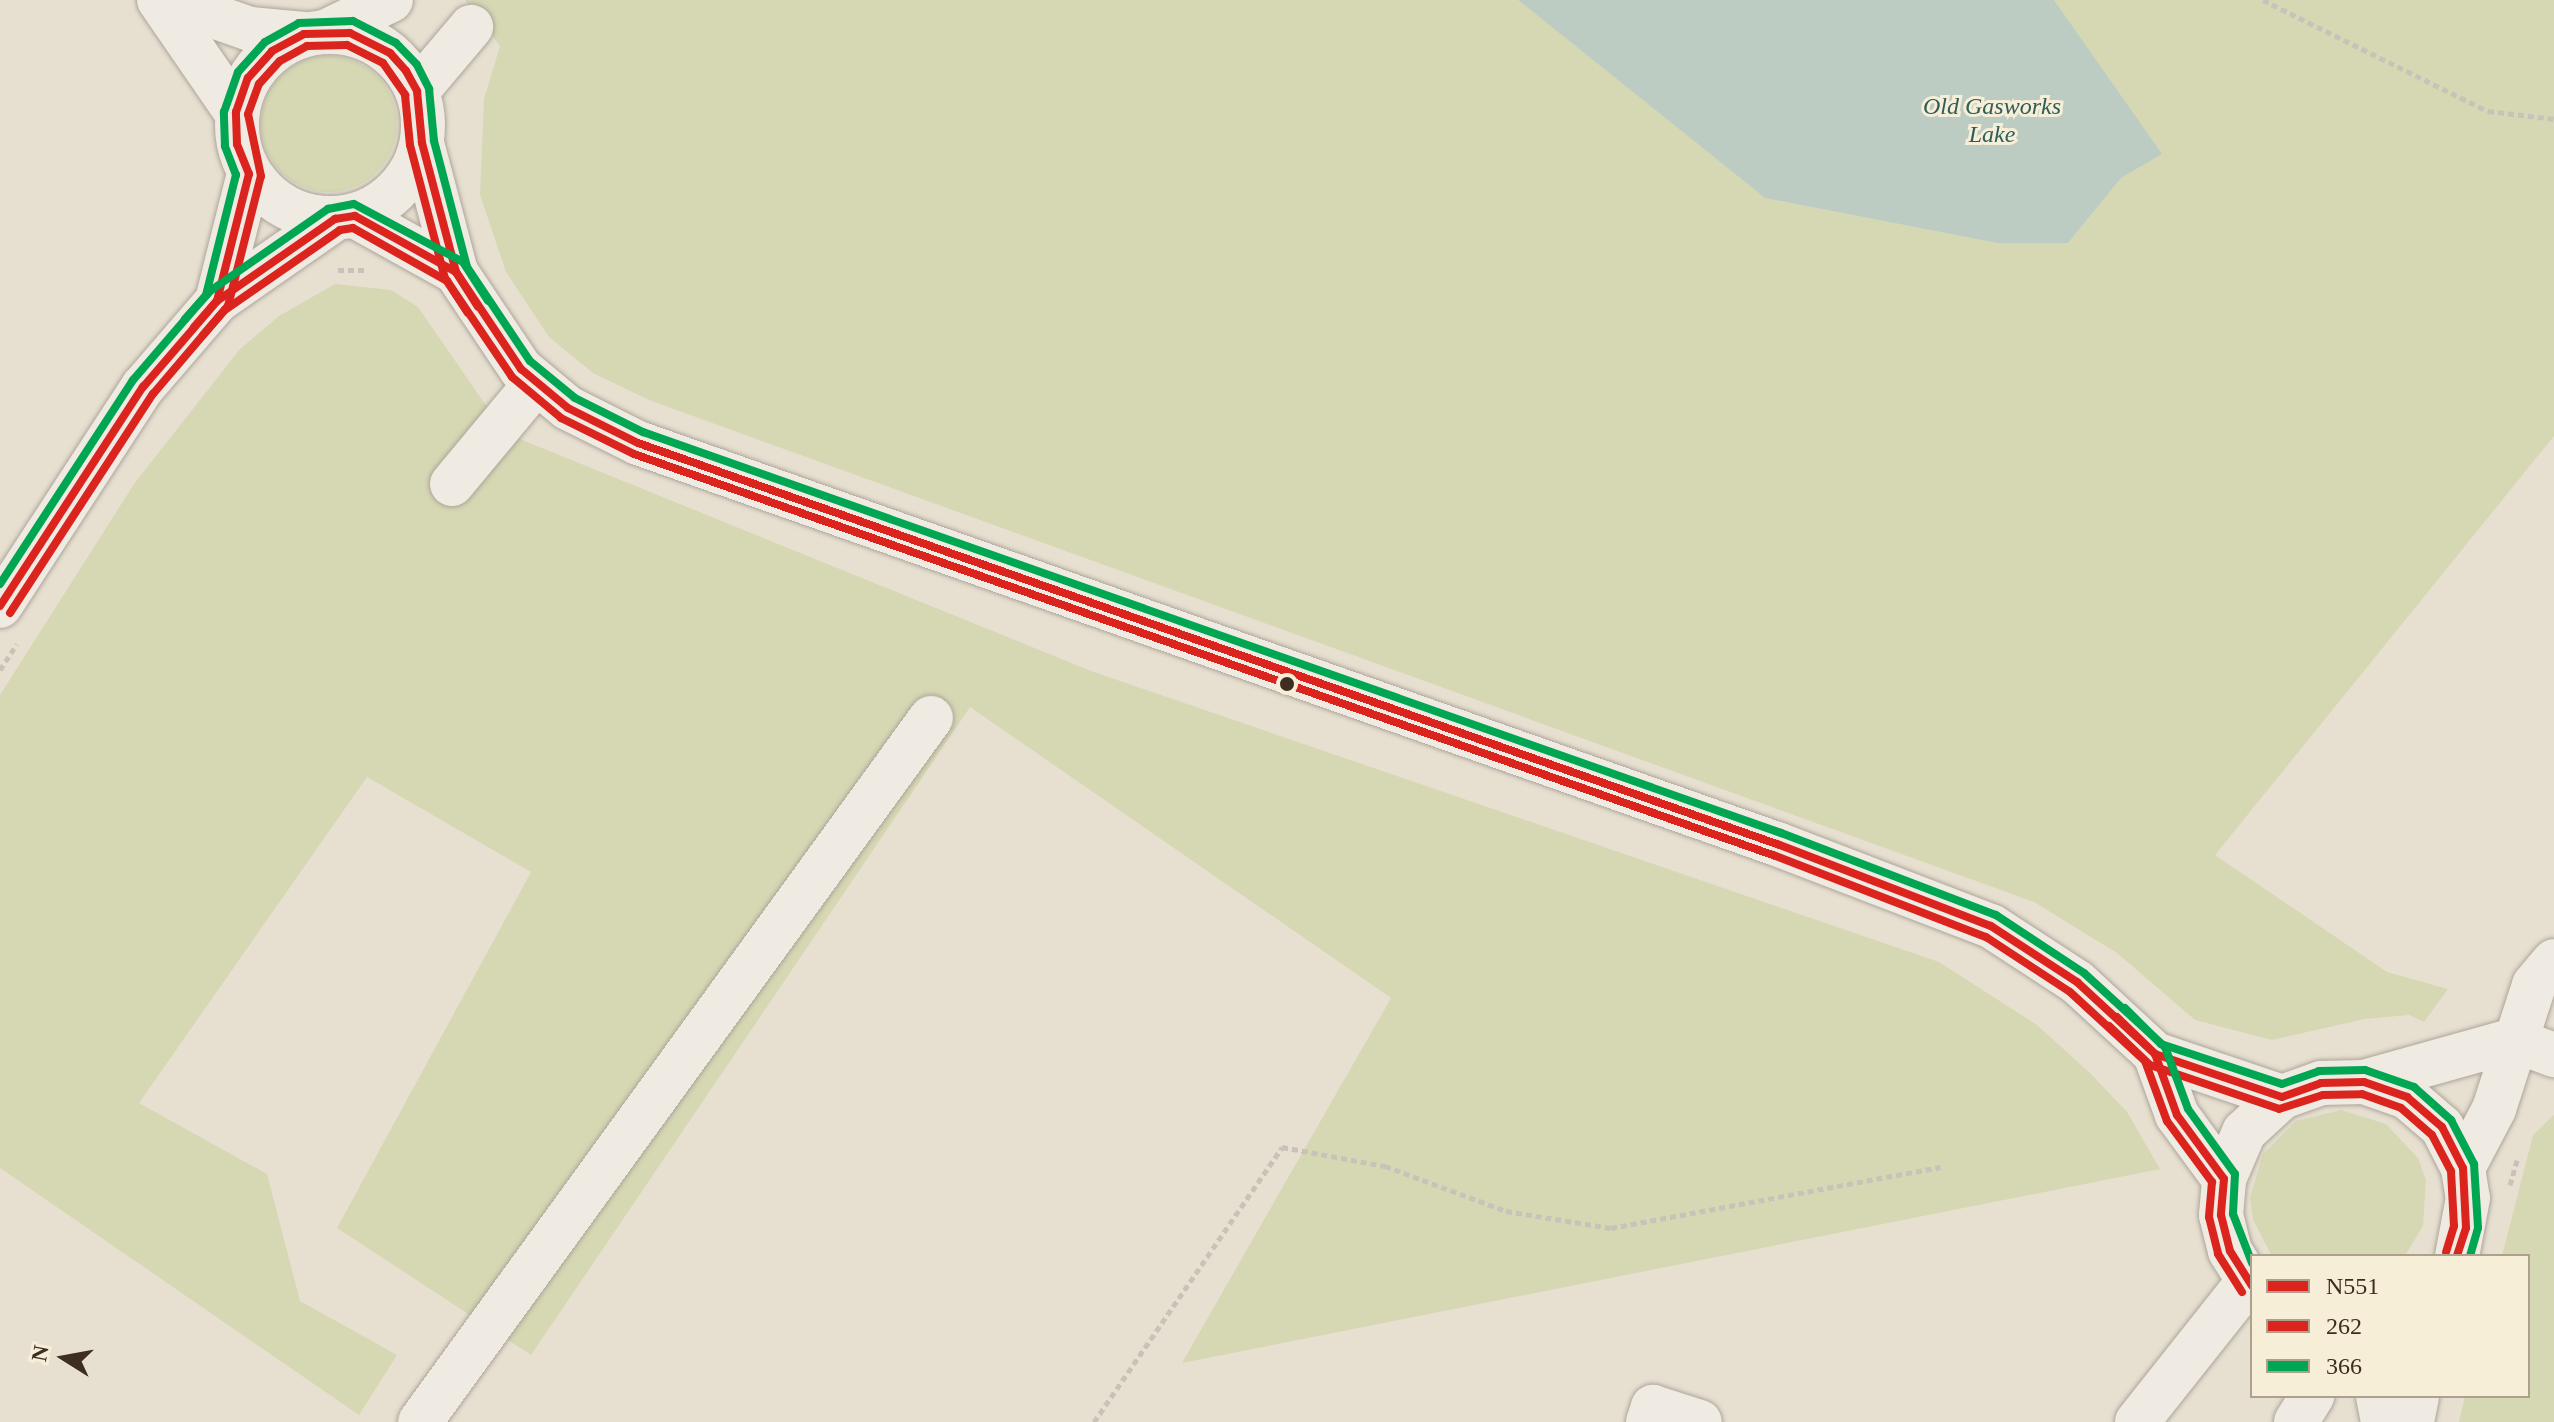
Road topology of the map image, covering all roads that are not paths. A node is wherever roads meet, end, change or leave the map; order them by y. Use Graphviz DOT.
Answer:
graph roads {
  1 [pos="159,0"];
  2 [pos="167,0"];
  3 [pos="391,0"];
  4 [pos="471,27"];
  5 [pos="315,33"];
  6 [pos="417,91"];
  7 [pos="236,112"];
  8 [pos="422,143"];
  9 [pos="249,174"];
  10 [pos="345,218"];
  11 [pos="456,272"];
  12 [pos="217,301"];
  13 [pos="536,383"];
  14 [pos="452,484"];
  15 [pos="0,606"];
  16 [pos="931,718"];
  17 [pos="2554,961"];
  18 [pos="2514,1040"];
  19 [pos="2155,1054"];
  20 [pos="2554,1055"];
  21 [pos="2364,1082"];
  22 [pos="2282,1097"];
  23 [pos="2463,1168"];
  24 [pos="2224,1179"];
  25 [pos="2458,1254"];
  26 [pos="2250,1284"];
  27 [pos="2311,1398"];
  28 [pos="2378,1398"];
  29 [pos="2417,1398"];
  30 [pos="420,1422"];
  31 [pos="1648,1422"];
  32 [pos="1700,1422"];
  33 [pos="2137,1422"];
  34 [pos="2296,1422"];
  35 [pos="2383,1422"];
  36 [pos="2412,1422"];
  1 -- 7 [label="street"];
  2 -- 5 [label="street"];
  3 -- 5 [label="street"];
  4 -- 6 [label="street"];
  5 -- 6 [label="street"];
  5 -- 7 [label="street"];
  6 -- 8 [label="street"];
  7 -- 9 [label="street"];
  8 -- 10 [label="street"];
  8 -- 11 [label="street"];
  9 -- 10 [label="street"];
  9 -- 12 [label="street"];
  10 -- 11 [label="street"];
  10 -- 12 [label="street"];
  11 -- 13 [label="street"];
  12 -- 15 [label="street"];
  13 -- 14 [label="street"];
  13 -- 19 [label="street"];
  16 -- 30 [label="street"];
  17 -- 18 [label="street"];
  18 -- 20 [label="street"];
  18 -- 21 [label="street"];
  18 -- 23 [label="street"];
  19 -- 22 [label="street"];
  19 -- 24 [label="street"];
  21 -- 22 [label="street"];
  21 -- 23 [label="street"];
  22 -- 24 [label="street"];
  23 -- 25 [label="street"];
  24 -- 26 [label="street"];
  26 -- 33 [label="street"];
  27 -- 34 [label="street"];
  28 -- 35 [label="street"];
  29 -- 36 [label="street"];
  31 -- 32 [label="street"];
}
